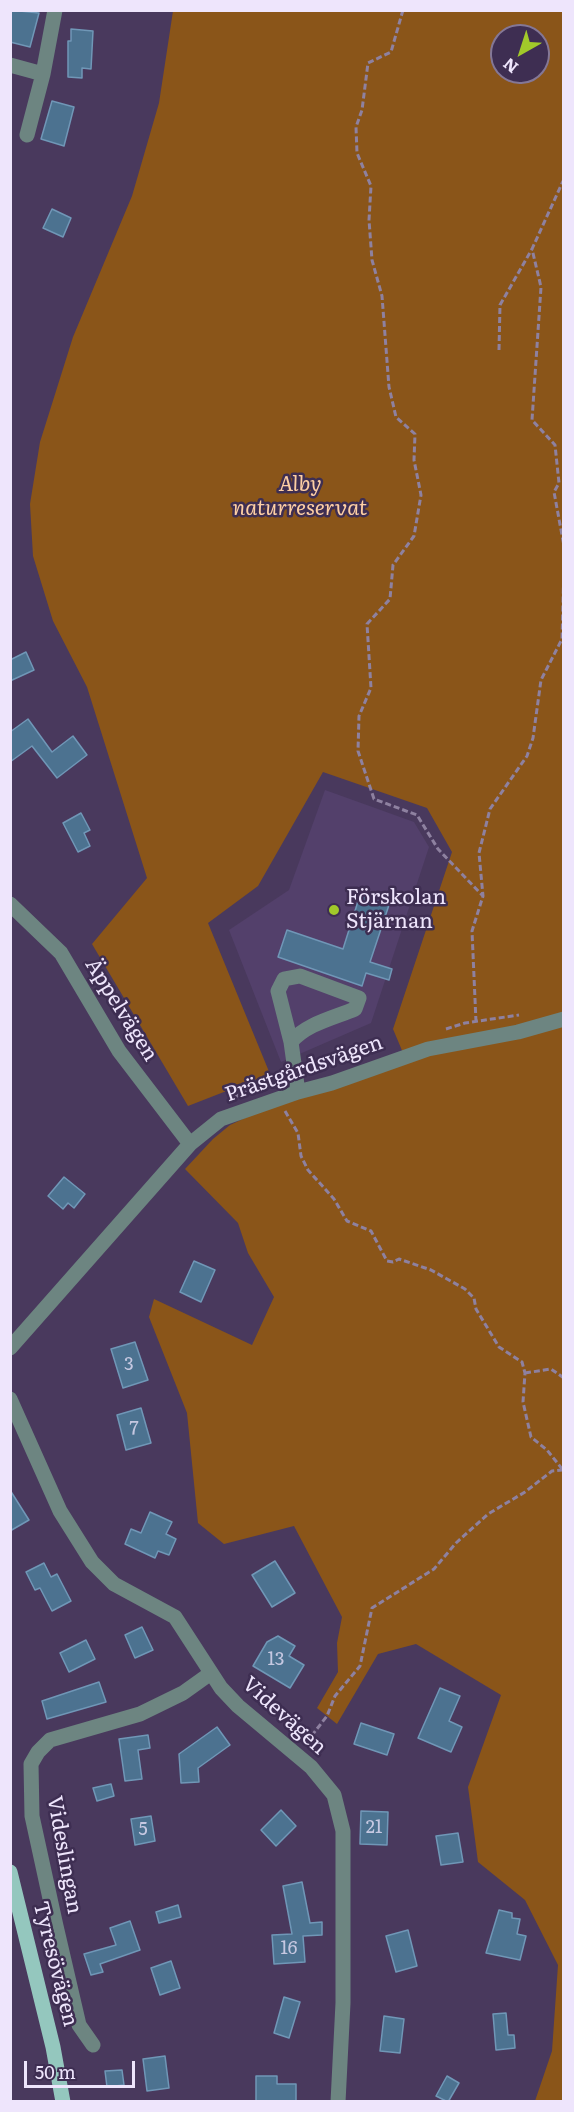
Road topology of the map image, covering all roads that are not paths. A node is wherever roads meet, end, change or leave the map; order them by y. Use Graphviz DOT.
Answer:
graph roads {
  1 [pos="55,10"];
  2 [pos="10,65"];
  3 [pos="43,74"];
  4 [pos="27,135"];
  5 [pos="10,904"];
  6 [pos="564,1019"];
  7 [pos="291,1042"];
  8 [pos="298,1092"];
  9 [pos="190,1144"];
  10 [pos="10,1348"];
  11 [pos="10,1400"];
  12 [pos="211,1673"];
  13 [pos="10,1872"];
  14 [pos="93,2045"];
  15 [pos="63,2102"];
  16 [pos="338,2102"];
  1 -- 3 [label="street"];
  2 -- 3 [label="street"];
  3 -- 4 [label="street"];
  5 -- 9 [label="street, Äppelvägen"];
  6 -- 8 [label="street, Prästgårdsvägen"];
  7 -- 7 [label="street"];
  7 -- 8 [label="street"];
  8 -- 9 [label="street, Prästgårdsvägen"];
  9 -- 10 [label="street, Prästgårdsvägen"];
  11 -- 12 [label="street, Videvägen"];
  12 -- 14 [label="street, Videslingan"];
  12 -- 16 [label="street, Videvägen"];
  13 -- 15 [label="main road, Tyresövägen"];
}
